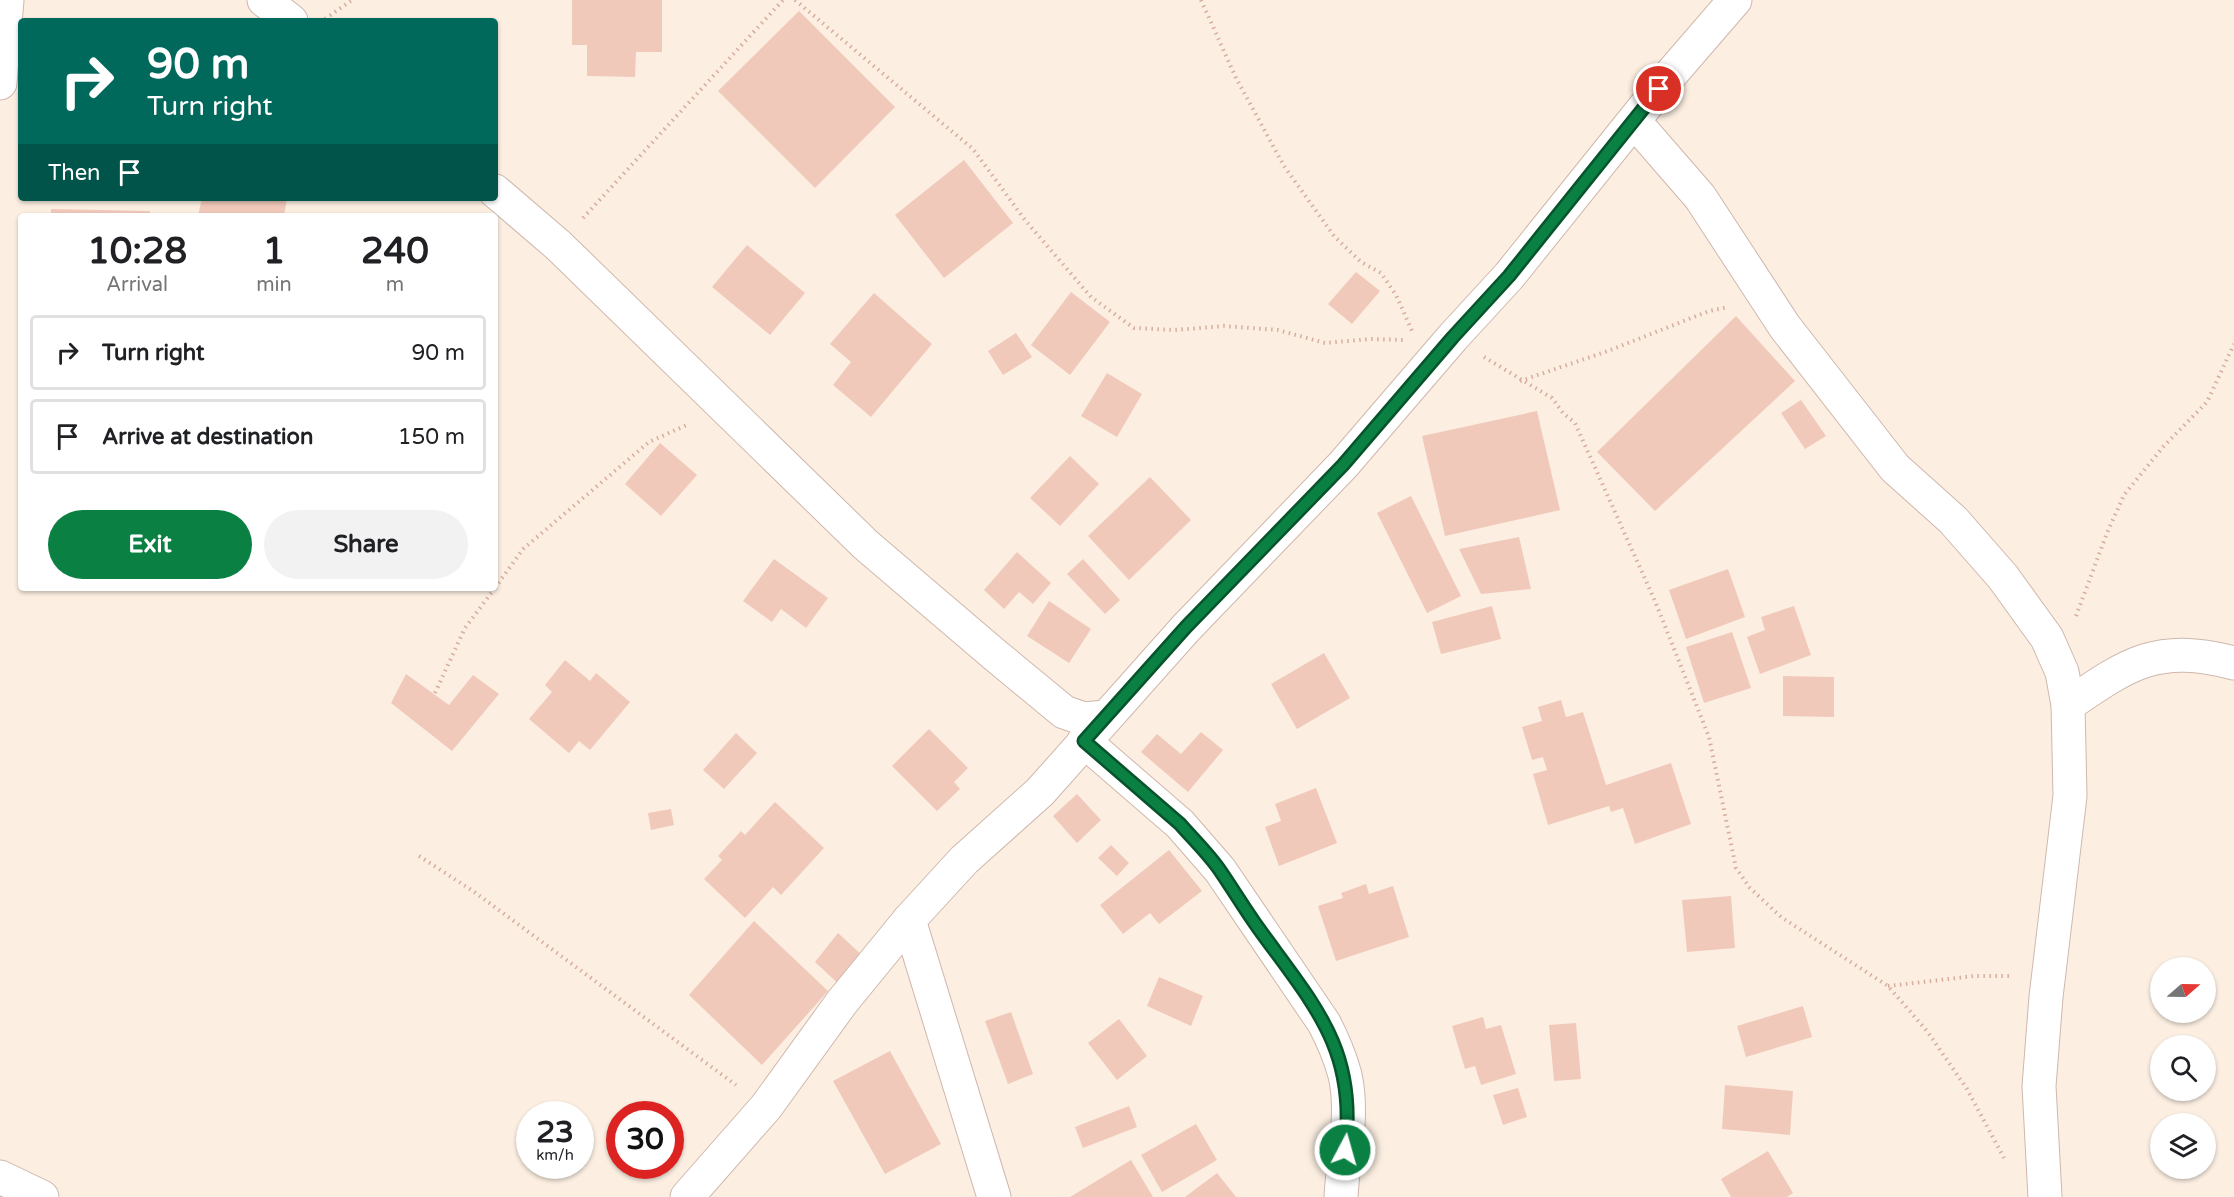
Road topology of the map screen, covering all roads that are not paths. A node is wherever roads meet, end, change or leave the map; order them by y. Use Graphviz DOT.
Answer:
graph roads {
  1 [pos="7,0"];
  2 [pos="264,0"];
  3 [pos="1735,0"];
  4 [pos="287,18"];
  5 [pos="0,82"];
  6 [pos="1634,121"];
  7 [pos="498,194"];
  8 [pos="2234,663"];
  9 [pos="2068,705"];
  10 [pos="1106,717"];
  11 [pos="1084,741"];
  12 [pos="909,920"];
  13 [pos="0,1177"];
  14 [pos="42,1197"];
  15 [pos="687,1197"];
  16 [pos="994,1197"];
  17 [pos="1341,1197"];
  18 [pos="2045,1197"];
  1 -- 5 [label="street"];
  2 -- 4 [label="street"];
  3 -- 6 [label="street"];
  6 -- 9 [label="street"];
  6 -- 10 [label="street"];
  7 -- 10 [label="street"];
  8 -- 9 [label="street"];
  9 -- 18 [label="street"];
  10 -- 11 [label="street"];
  11 -- 12 [label="street"];
  11 -- 17 [label="street"];
  12 -- 15 [label="street"];
  12 -- 16 [label="street"];
  13 -- 14 [label="street"];
}
